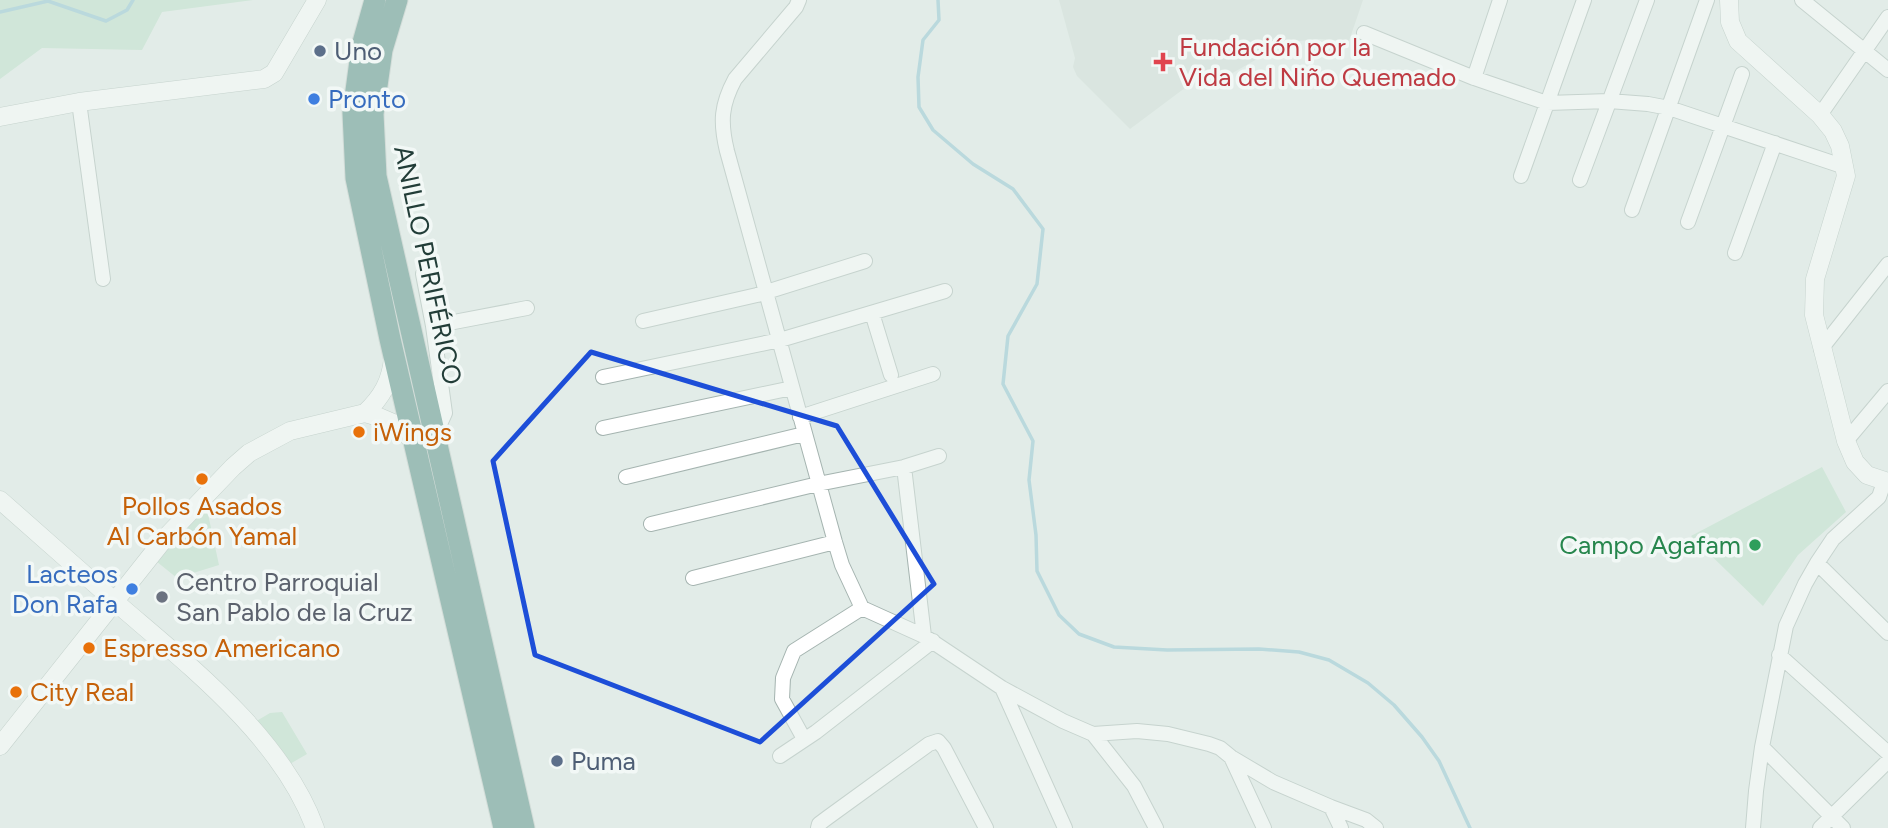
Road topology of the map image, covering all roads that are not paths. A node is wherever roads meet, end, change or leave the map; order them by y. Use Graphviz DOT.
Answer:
graph roads {
  1 [pos="317,0"];
  2 [pos="375,0"];
  3 [pos="397,0"];
  4 [pos="799,0"];
  5 [pos="1500,0"];
  6 [pos="1584,0"];
  7 [pos="1647,0"];
  8 [pos="1707,0"];
  9 [pos="1729,0"];
  10 [pos="1805,1"];
  11 [pos="1888,17"];
  12 [pos="1364,33"];
  13 [pos="1864,51"];
  14 [pos="1888,70"];
  15 [pos="1742,74"];
  16 [pos="1474,78"];
  17 [pos="1609,101"];
  18 [pos="79,102"];
  19 [pos="1547,103"];
  20 [pos="1669,108"];
  21 [pos="1820,115"];
  22 [pos="0,117"];
  23 [pos="1724,127"];
  24 [pos="1775,143"];
  25 [pos="1840,146"];
  26 [pos="1819,158"];
  27 [pos="1845,167"];
  28 [pos="1521,176"];
  29 [pos="1580,180"];
  30 [pos="1632,210"];
  31 [pos="1688,222"];
  32 [pos="1735,253"];
  33 [pos="865,261"];
  34 [pos="1888,264"];
  35 [pos="423,274"];
  36 [pos="103,279"];
  37 [pos="946,290"];
  38 [pos="766,292"];
  39 [pos="527,308"];
  40 [pos="872,313"];
  41 [pos="643,321"];
  42 [pos="433,326"];
  43 [pos="390,339"];
  44 [pos="780,340"];
  45 [pos="1821,349"];
  46 [pos="933,374"];
  47 [pos="891,375"];
  48 [pos="603,377"];
  49 [pos="792,388"];
  50 [pos="1888,391"];
  51 [pos="365,412"];
  52 [pos="800,417"];
  53 [pos="603,428"];
  54 [pos="804,434"];
  55 [pos="435,435"];
  56 [pos="1846,441"];
  57 [pos="414,443"];
  58 [pos="939,456"];
  59 [pos="904,467"];
  60 [pos="626,477"];
  61 [pos="818,484"];
  62 [pos="1885,492"];
  63 [pos="0,500"];
  64 [pos="651,523"];
  65 [pos="835,542"];
  66 [pos="1817,563"];
  67 [pos="693,578"];
  68 [pos="114,601"];
  69 [pos="862,608"];
  70 [pos="1888,633"];
  71 [pos="929,638"];
  72 [pos="1779,655"];
  73 [pos="1002,688"];
  74 [pos="1093,734"];
  75 [pos="804,738"];
  76 [pos="0,746"];
  77 [pos="1762,747"];
  78 [pos="1888,753"];
  79 [pos="780,755"];
  80 [pos="1231,757"];
  81 [pos="1888,761"];
  82 [pos="1331,807"];
  83 [pos="1832,816"];
  84 [pos="315,828"];
  85 [pos="503,828"];
  86 [pos="524,828"];
  87 [pos="818,828"];
  88 [pos="986,828"];
  89 [pos="1065,828"];
  90 [pos="1156,828"];
  91 [pos="1264,828"];
  92 [pos="1341,828"];
  93 [pos="1376,828"];
  94 [pos="1753,828"];
  95 [pos="1820,828"];
  96 [pos="1843,828"];
  1 -- 18 [label="street"];
  2 -- 43 [label="highway, ANILLO PERIFÉRICO"];
  3 -- 55 [label="highway, ANILLO PERIFÉRICO"];
  4 -- 38 [label="street"];
  5 -- 16 [label="street"];
  6 -- 19 [label="street"];
  7 -- 17 [label="street"];
  8 -- 20 [label="street"];
  9 -- 21 [label="street"];
  10 -- 13 [label="street"];
  11 -- 13 [label="street"];
  12 -- 16 [label="street"];
  13 -- 14 [label="street"];
  13 -- 21 [label="street"];
  15 -- 23 [label="street"];
  16 -- 19 [label="street"];
  17 -- 19 [label="street"];
  17 -- 20 [label="street"];
  17 -- 29 [label="street"];
  18 -- 22 [label="street"];
  18 -- 36 [label="street"];
  19 -- 28 [label="street"];
  20 -- 23 [label="street"];
  20 -- 30 [label="street"];
  21 -- 25 [label="street"];
  23 -- 24 [label="street"];
  23 -- 31 [label="street"];
  24 -- 26 [label="street"];
  24 -- 32 [label="street"];
  25 -- 26 [label="street"];
  25 -- 27 [label="street"];
  26 -- 27 [label="street"];
  27 -- 45 [label="street"];
  33 -- 38 [label="street"];
  34 -- 45 [label="street"];
  35 -- 42 [label="street"];
  37 -- 40 [label="street"];
  38 -- 41 [label="street"];
  38 -- 44 [label="street"];
  39 -- 42 [label="street"];
  40 -- 44 [label="street"];
  40 -- 47 [label="street"];
  42 -- 55 [label="street"];
  43 -- 51 [label="street"];
  43 -- 57 [label="highway, ANILLO PERIFÉRICO"];
  44 -- 48 [label="street"];
  44 -- 49 [label="street"];
  45 -- 56 [label="street"];
  46 -- 52 [label="street"];
  49 -- 52 [label="street"];
  49 -- 53 [label="street"];
  50 -- 56 [label="street"];
  51 -- 57 [label="street"];
  51 -- 68 [label="street"];
  52 -- 54 [label="street"];
  54 -- 60 [label="street"];
  54 -- 61 [label="street"];
  55 -- 86 [label="highway, ANILLO PERIFÉRICO"];
  56 -- 62 [label="street"];
  57 -- 85 [label="highway, ANILLO PERIFÉRICO"];
  58 -- 59 [label="street"];
  59 -- 61 [label="street"];
  59 -- 71 [label="street"];
  61 -- 64 [label="street"];
  61 -- 65 [label="street"];
  62 -- 66 [label="street"];
  63 -- 68 [label="street"];
  65 -- 67 [label="street"];
  65 -- 69 [label="street"];
  66 -- 70 [label="street"];
  66 -- 72 [label="street"];
  68 -- 76 [label="street"];
  68 -- 84 [label="street"];
  69 -- 71 [label="street"];
  69 -- 75 [label="street"];
  71 -- 73 [label="street"];
  71 -- 75 [label="street"];
  72 -- 77 [label="street"];
  72 -- 78 [label="street"];
  73 -- 74 [label="street"];
  73 -- 89 [label="street"];
  74 -- 80 [label="street"];
  74 -- 90 [label="street"];
  75 -- 79 [label="street"];
  77 -- 83 [label="street"];
  77 -- 94 [label="street"];
  80 -- 82 [label="street"];
  80 -- 91 [label="street"];
  81 -- 83 [label="street"];
  82 -- 92 [label="street"];
  82 -- 93 [label="street"];
  83 -- 95 [label="street"];
  83 -- 96 [label="street"];
  87 -- 88 [label="street"];
}
